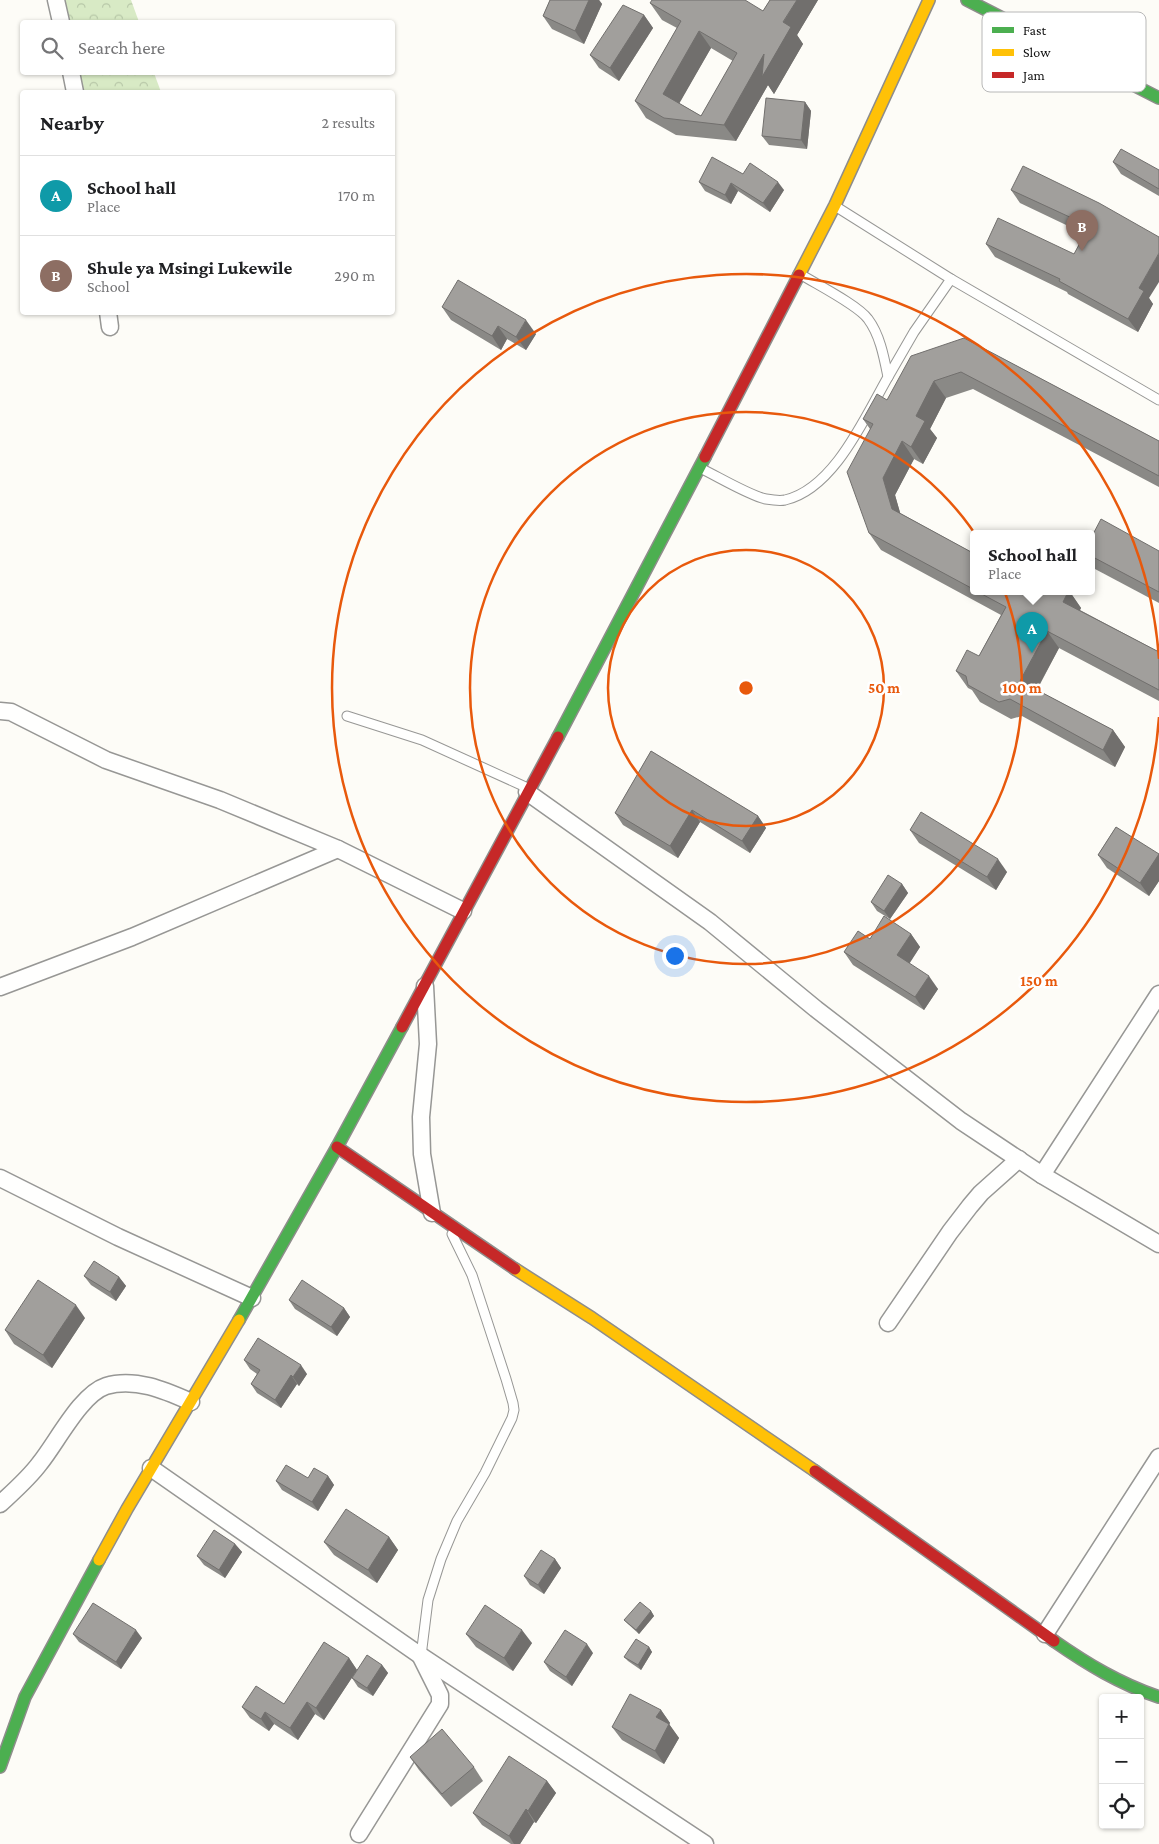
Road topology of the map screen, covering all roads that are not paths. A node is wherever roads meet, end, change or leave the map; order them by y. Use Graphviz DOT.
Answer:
graph roads {
  1 [pos="56,0"];
  2 [pos="929,0"];
  3 [pos="967,0"];
  4 [pos="991,12"];
  5 [pos="61,20"];
  6 [pos="72,75"];
  7 [pos="75,90"];
  8 [pos="1146,91"];
  9 [pos="1159,98"];
  10 [pos="835,205"];
  11 [pos="799,274"];
  12 [pos="951,279"];
  13 [pos="888,376"];
  14 [pos="1159,400"];
  15 [pos="700,468"];
  16 [pos="0,711"];
  17 [pos="347,716"];
  18 [pos="529,791"];
  19 [pos="338,849"];
  20 [pos="463,911"];
  21 [pos="424,985"];
  22 [pos="0,987"];
  23 [pos="1159,994"];
  24 [pos="337,1147"];
  25 [pos="1019,1159"];
  26 [pos="1042,1175"];
  27 [pos="0,1178"];
  28 [pos="432,1213"];
  29 [pos="448,1224"];
  30 [pos="1159,1244"];
  31 [pos="252,1298"];
  32 [pos="888,1324"];
  33 [pos="192,1402"];
  34 [pos="1159,1457"];
  35 [pos="151,1468"];
  36 [pos="0,1504"];
  37 [pos="1045,1634"];
  38 [pos="421,1656"];
  39 [pos="1159,1697"];
  40 [pos="0,1767"];
  41 [pos="359,1834"];
  42 [pos="705,1844"];
  1 -- 5 [label="street"];
  2 -- 10 [label="street"];
  3 -- 4 [label="street"];
  6 -- 7 [label="street"];
  8 -- 9 [label="street"];
  10 -- 11 [label="street"];
  10 -- 12 [label="lane"];
  11 -- 13 [label="lane"];
  11 -- 15 [label="street"];
  12 -- 13 [label="lane"];
  12 -- 14 [label="lane"];
  13 -- 15 [label="lane"];
  15 -- 18 [label="street"];
  16 -- 19 [label="street"];
  17 -- 18 [label="lane"];
  18 -- 20 [label="street"];
  18 -- 25 [label="street"];
  19 -- 20 [label="street"];
  19 -- 22 [label="street"];
  20 -- 21 [label="street"];
  21 -- 24 [label="street"];
  21 -- 28 [label="street"];
  23 -- 26 [label="street"];
  24 -- 28 [label="street"];
  24 -- 31 [label="street"];
  25 -- 26 [label="street"];
  25 -- 32 [label="street"];
  26 -- 30 [label="street"];
  27 -- 31 [label="street"];
  28 -- 29 [label="street"];
  29 -- 37 [label="street"];
  29 -- 38 [label="lane"];
  31 -- 33 [label="street"];
  33 -- 35 [label="street"];
  33 -- 36 [label="street"];
  34 -- 37 [label="street"];
  35 -- 38 [label="street"];
  35 -- 40 [label="street"];
  37 -- 39 [label="street"];
  38 -- 41 [label="street"];
  38 -- 42 [label="street"];
}
